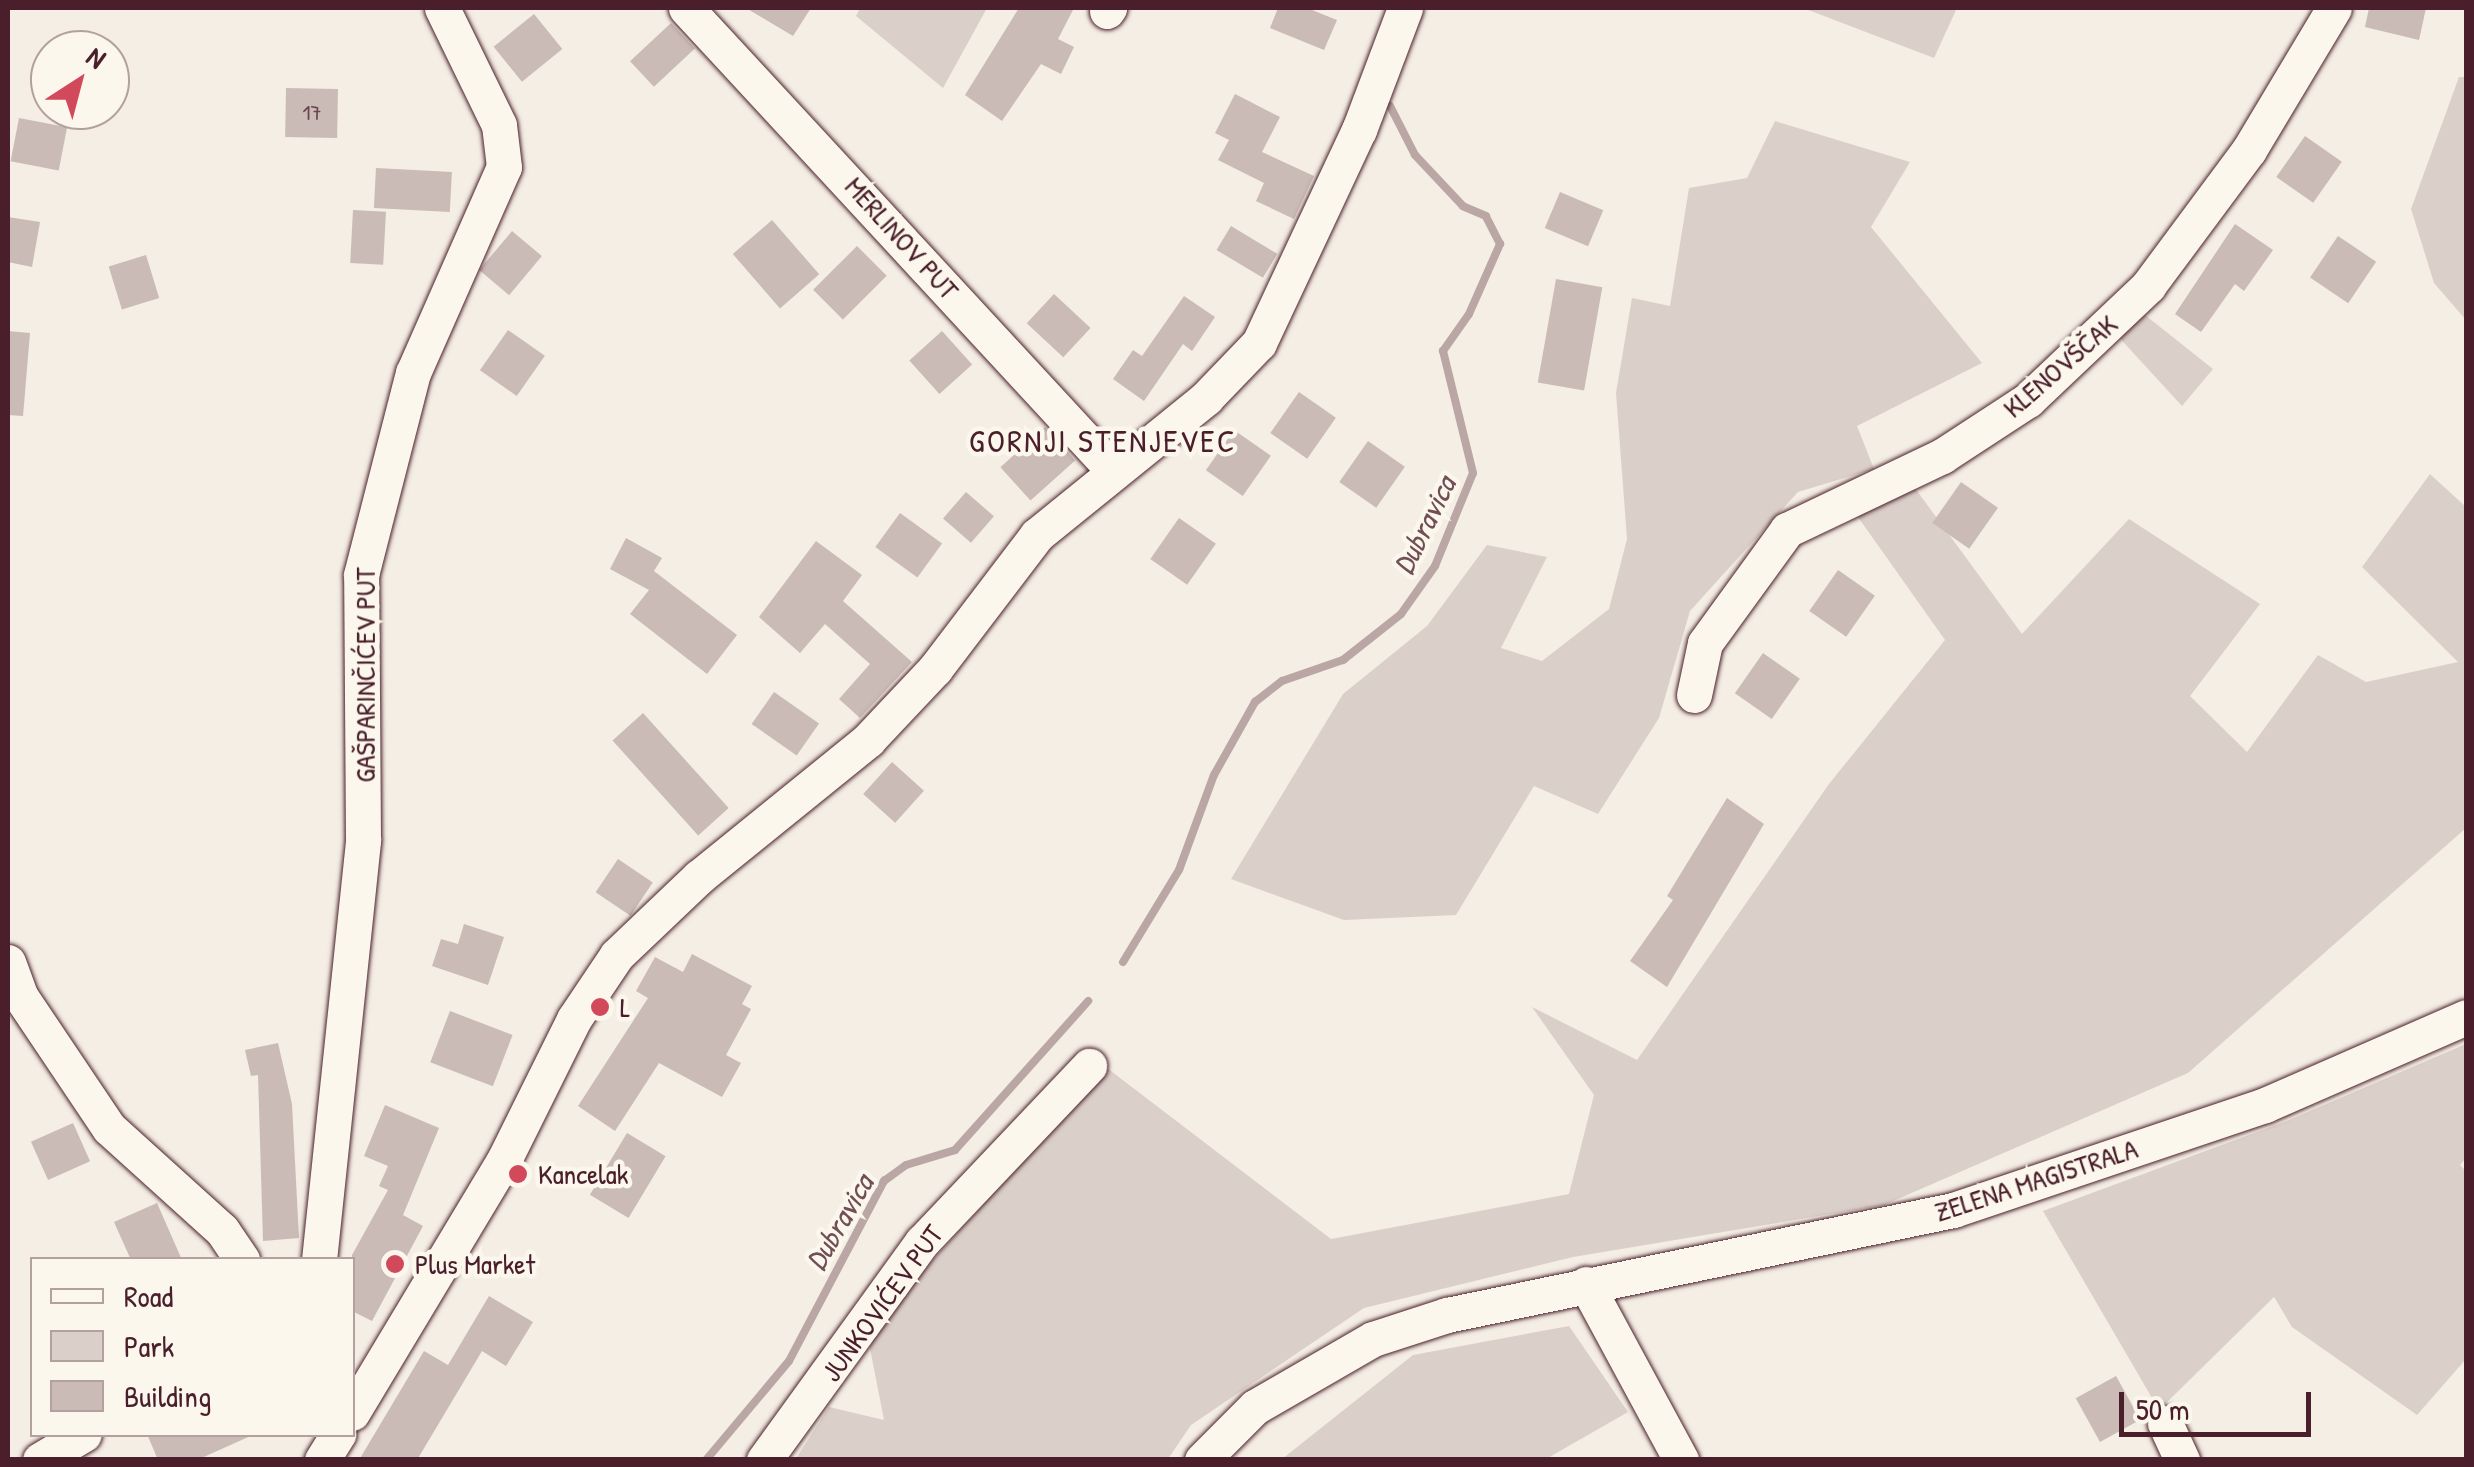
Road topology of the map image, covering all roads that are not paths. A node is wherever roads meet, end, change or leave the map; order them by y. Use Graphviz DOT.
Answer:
graph roads {
  1 [pos="442,8"];
  2 [pos="686,8"];
  3 [pos="1405,8"];
  4 [pos="2334,8"];
  5 [pos="1114,472"];
  6 [pos="1694,695"];
  7 [pos="8,962"];
  8 [pos="2466,1018"];
  9 [pos="1090,1066"];
  10 [pos="240,1257"];
  11 [pos="319,1257"];
  12 [pos="1586,1284"];
  13 [pos="355,1406"];
  14 [pos="2164,1423"];
  15 [pos="79,1437"];
  16 [pos="336,1437"];
  17 [pos="40,1460"];
  18 [pos="322,1460"];
  19 [pos="764,1460"];
  20 [pos="1202,1460"];
  21 [pos="1682,1460"];
  22 [pos="2182,1460"];
  1 -- 11 [label="street, GAŠPARINČIĆEV PUT"];
  2 -- 5 [label="street, MERLINOV PUT"];
  3 -- 5 [label="street"];
  4 -- 6 [label="street, KLENOVŠČAK"];
  5 -- 13 [label="street"];
  7 -- 10 [label="street"];
  8 -- 12 [label="street, ZELENA MAGISTRALA"];
  9 -- 19 [label="street, JUNKOVIĆEV PUT"];
  12 -- 20 [label="street, ZELENA MAGISTRALA"];
  12 -- 21 [label="street"];
  14 -- 22 [label="street"];
  15 -- 17 [label="street"];
  16 -- 18 [label="street"];
}
